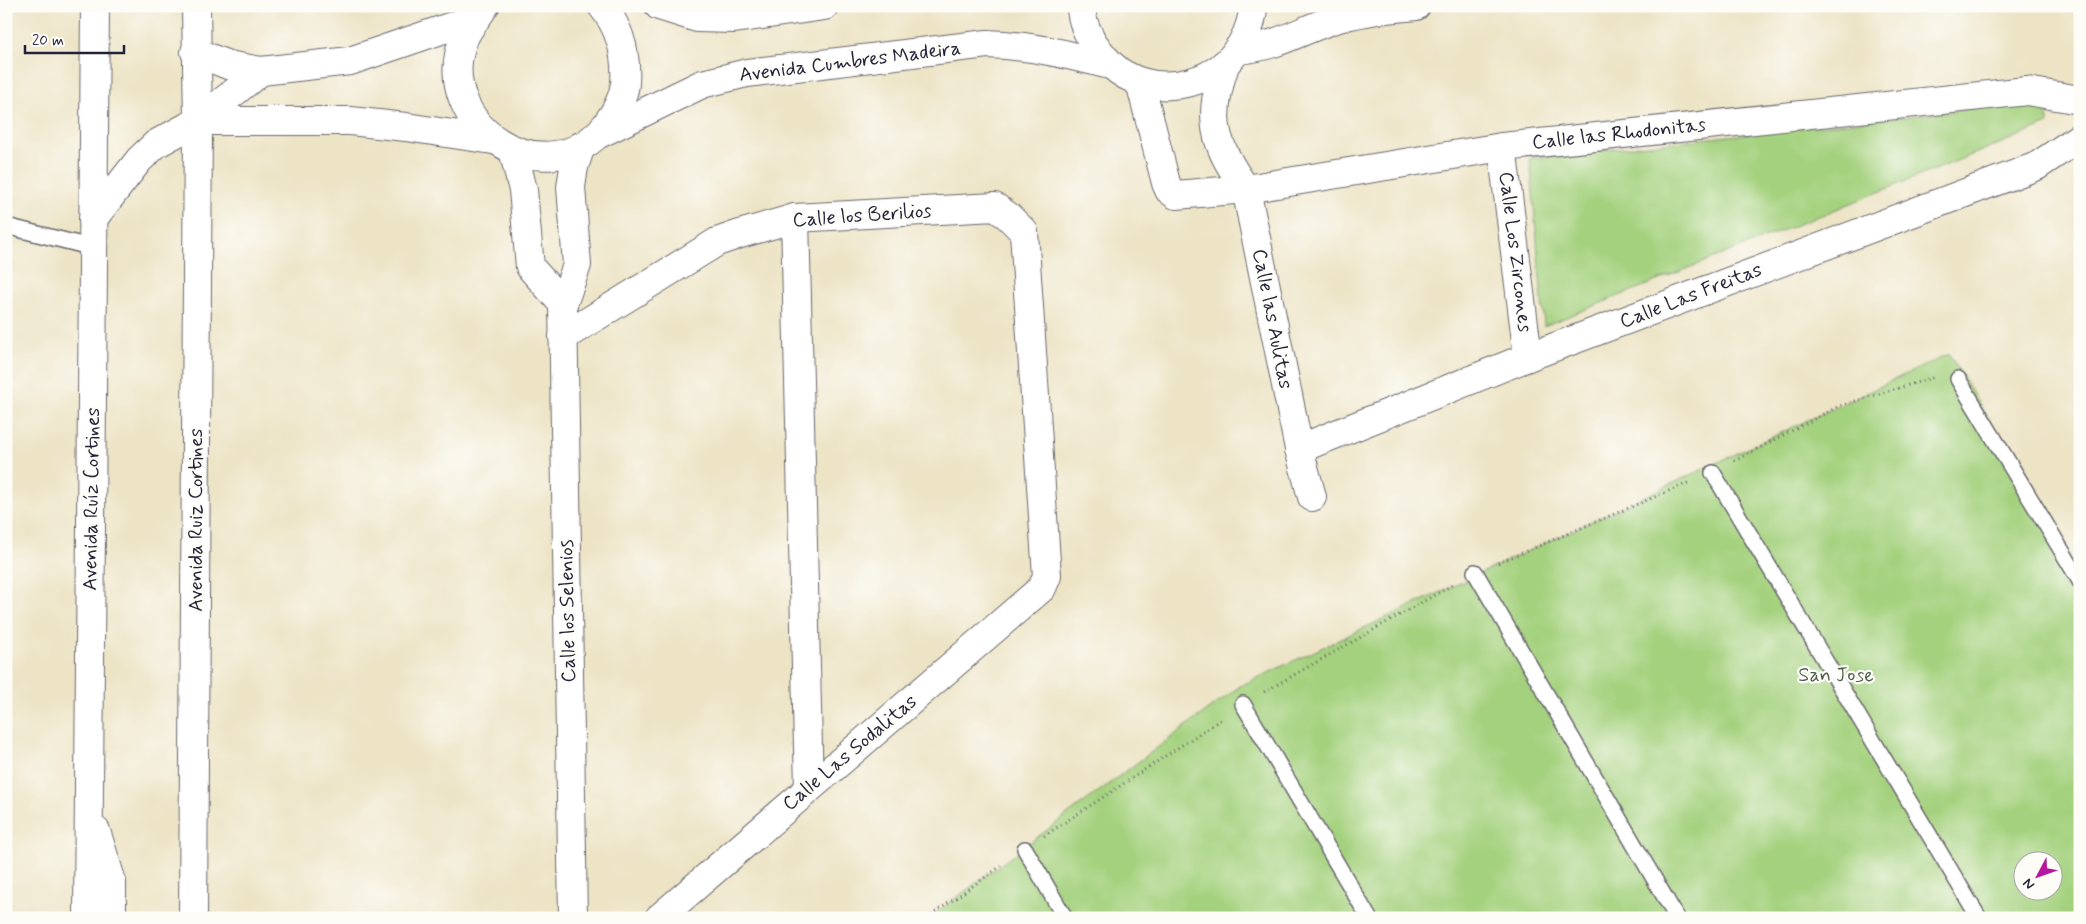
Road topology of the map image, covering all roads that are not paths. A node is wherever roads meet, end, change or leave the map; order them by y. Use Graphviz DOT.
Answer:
graph roads {
  1 [pos="95,6"];
  2 [pos="196,6"];
  3 [pos="602,6"];
  4 [pos="659,6"];
  5 [pos="824,6"];
  6 [pos="1081,6"];
  7 [pos="1253,6"];
  8 [pos="1416,6"];
  9 [pos="481,12"];
  10 [pos="196,52"];
  11 [pos="1231,58"];
  12 [pos="1110,65"];
  13 [pos="261,71"];
  14 [pos="1140,82"];
  15 [pos="2080,100"];
  16 [pos="198,121"];
  17 [pos="2080,137"];
  18 [pos="590,140"];
  19 [pos="503,145"];
  20 [pos="1502,147"];
  21 [pos="1246,189"];
  22 [pos="795,218"];
  23 [pos="93,219"];
  24 [pos="6,226"];
  25 [pos="94,248"];
  26 [pos="562,304"];
  27 [pos="563,337"];
  28 [pos="1528,357"];
  29 [pos="1958,379"];
  30 [pos="1298,449"];
  31 [pos="1713,472"];
  32 [pos="1312,497"];
  33 [pos="1475,572"];
  34 [pos="2080,581"];
  35 [pos="1042,588"];
  36 [pos="1243,704"];
  37 [pos="809,788"];
  38 [pos="89,806"];
  39 [pos="1025,849"];
  40 [pos="88,918"];
  41 [pos="112,918"];
  42 [pos="193,918"];
  43 [pos="573,918"];
  44 [pos="659,918"];
  45 [pos="1066,918"];
  46 [pos="1369,918"];
  47 [pos="1677,918"];
  48 [pos="1979,918"];
  1 -- 23 [label="street, Avenida Ruíz Cortines"];
  2 -- 10 [label="street"];
  3 -- 18 [label="street"];
  4 -- 5 [label="street"];
  6 -- 12 [label="street"];
  7 -- 11 [label="street"];
  8 -- 11 [label="street"];
  9 -- 13 [label="street"];
  9 -- 19 [label="street"];
  10 -- 13 [label="street"];
  10 -- 16 [label="street"];
  11 -- 14 [label="street"];
  11 -- 21 [label="street"];
  12 -- 14 [label="street"];
  12 -- 18 [label="street, Avenida Cumbres Madeira"];
  13 -- 16 [label="street"];
  14 -- 21 [label="street, Calle las Rhodonitas"];
  15 -- 20 [label="street, Calle las Rhodonitas"];
  16 -- 19 [label="street"];
  16 -- 23 [label="street"];
  16 -- 42 [label="street, Avenida Ruiz Cortines"];
  17 -- 28 [label="street, Calle Las Freitas"];
  18 -- 19 [label="street, Avenida Cumbres Madeira"];
  18 -- 26 [label="street, Calle los Selenios"];
  19 -- 26 [label="street"];
  20 -- 21 [label="street, Calle las Rhodonitas"];
  20 -- 28 [label="street, Calle Los Zircones"];
  21 -- 30 [label="street, Calle las Aulitas"];
  22 -- 27 [label="street, Calle los Berilios"];
  22 -- 35 [label="street, Calle los Berilios"];
  22 -- 37 [label="street"];
  23 -- 25 [label="street, Avenida Ruíz Cortines"];
  24 -- 25 [label="lane"];
  25 -- 38 [label="street, Avenida Ruíz Cortines"];
  26 -- 27 [label="street, Calle los Selenios"];
  27 -- 43 [label="street, Calle los Selenios"];
  28 -- 30 [label="street, Calle Las Freitas"];
  29 -- 34 [label="lane"];
  30 -- 32 [label="street"];
  31 -- 48 [label="lane"];
  33 -- 47 [label="lane"];
  35 -- 37 [label="street, Calle Las Sodalitas"];
  36 -- 46 [label="lane"];
  37 -- 44 [label="street, Calle Las Sodalitas"];
  38 -- 40 [label="street, Avenida Ruíz Cortines"];
  38 -- 41 [label="street"];
  39 -- 45 [label="lane"];
}
